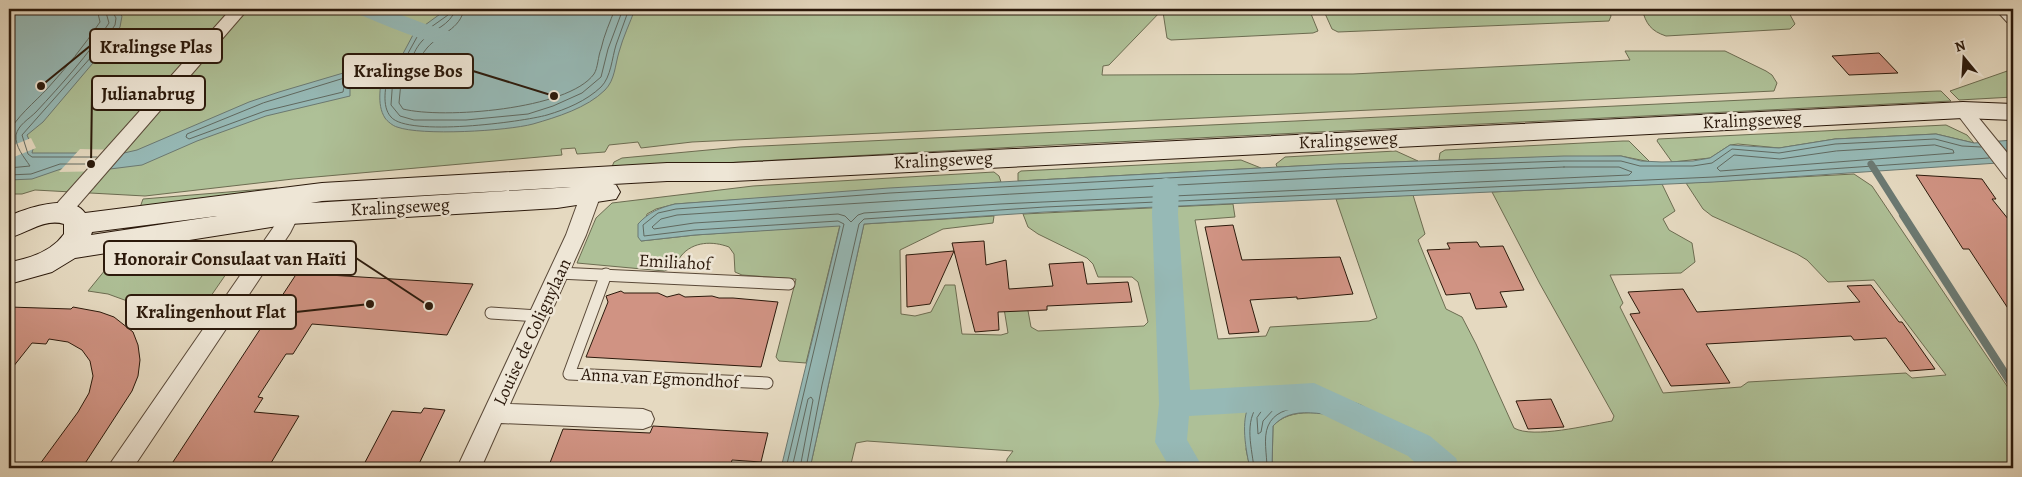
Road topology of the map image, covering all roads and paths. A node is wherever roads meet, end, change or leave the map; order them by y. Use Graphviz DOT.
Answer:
graph roads {
  1 [pos="240,9"];
  2 [pos="2003,9"];
  3 [pos="2013,18"];
  4 [pos="2013,102"];
  5 [pos="1963,110"];
  6 [pos="2013,112"];
  7 [pos="2010,168"];
  8 [pos="593,185"];
  9 [pos="294,204"];
  10 [pos="69,218"];
  11 [pos="11,226"];
  12 [pos="67,249"];
  13 [pos="558,273"];
  14 [pos="11,274"];
  15 [pos="606,274"];
  16 [pos="789,284"];
  17 [pos="491,313"];
  18 [pos="538,316"];
  19 [pos="767,383"];
  20 [pos="494,412"];
  21 [pos="643,419"];
  22 [pos="120,468"];
  23 [pos="469,468"];
  1 -- 10 [label="street"];
  2 -- 3 [label="street"];
  4 -- 5 [label="main road, Kralingseweg"];
  5 -- 6 [label="main road, Kralingseweg"];
  5 -- 7 [label="street"];
  5 -- 8 [label="main road, Kralingseweg"];
  8 -- 9 [label="main road, Kralingseweg"];
  8 -- 13 [label="street, Louise de Colignylaan"];
  9 -- 10 [label="main road, Kralingseweg"];
  9 -- 12 [label="main road, Kralingseweg"];
  9 -- 22 [label="street"];
  10 -- 11 [label="main road, Kralingseweg"];
  10 -- 12 [label="main road"];
  12 -- 14 [label="main road"];
  13 -- 15 [label="lane, Emiliahof"];
  13 -- 18 [label="street, Louise de Colignylaan"];
  15 -- 16 [label="lane, Emiliahof"];
  15 -- 19 [label="lane, Anna van Egmondhof"];
  17 -- 18 [label="lane"];
  18 -- 20 [label="street, Louise de Colignylaan"];
  20 -- 21 [label="street"];
  20 -- 23 [label="street, Louise de Colignylaan"];
}
